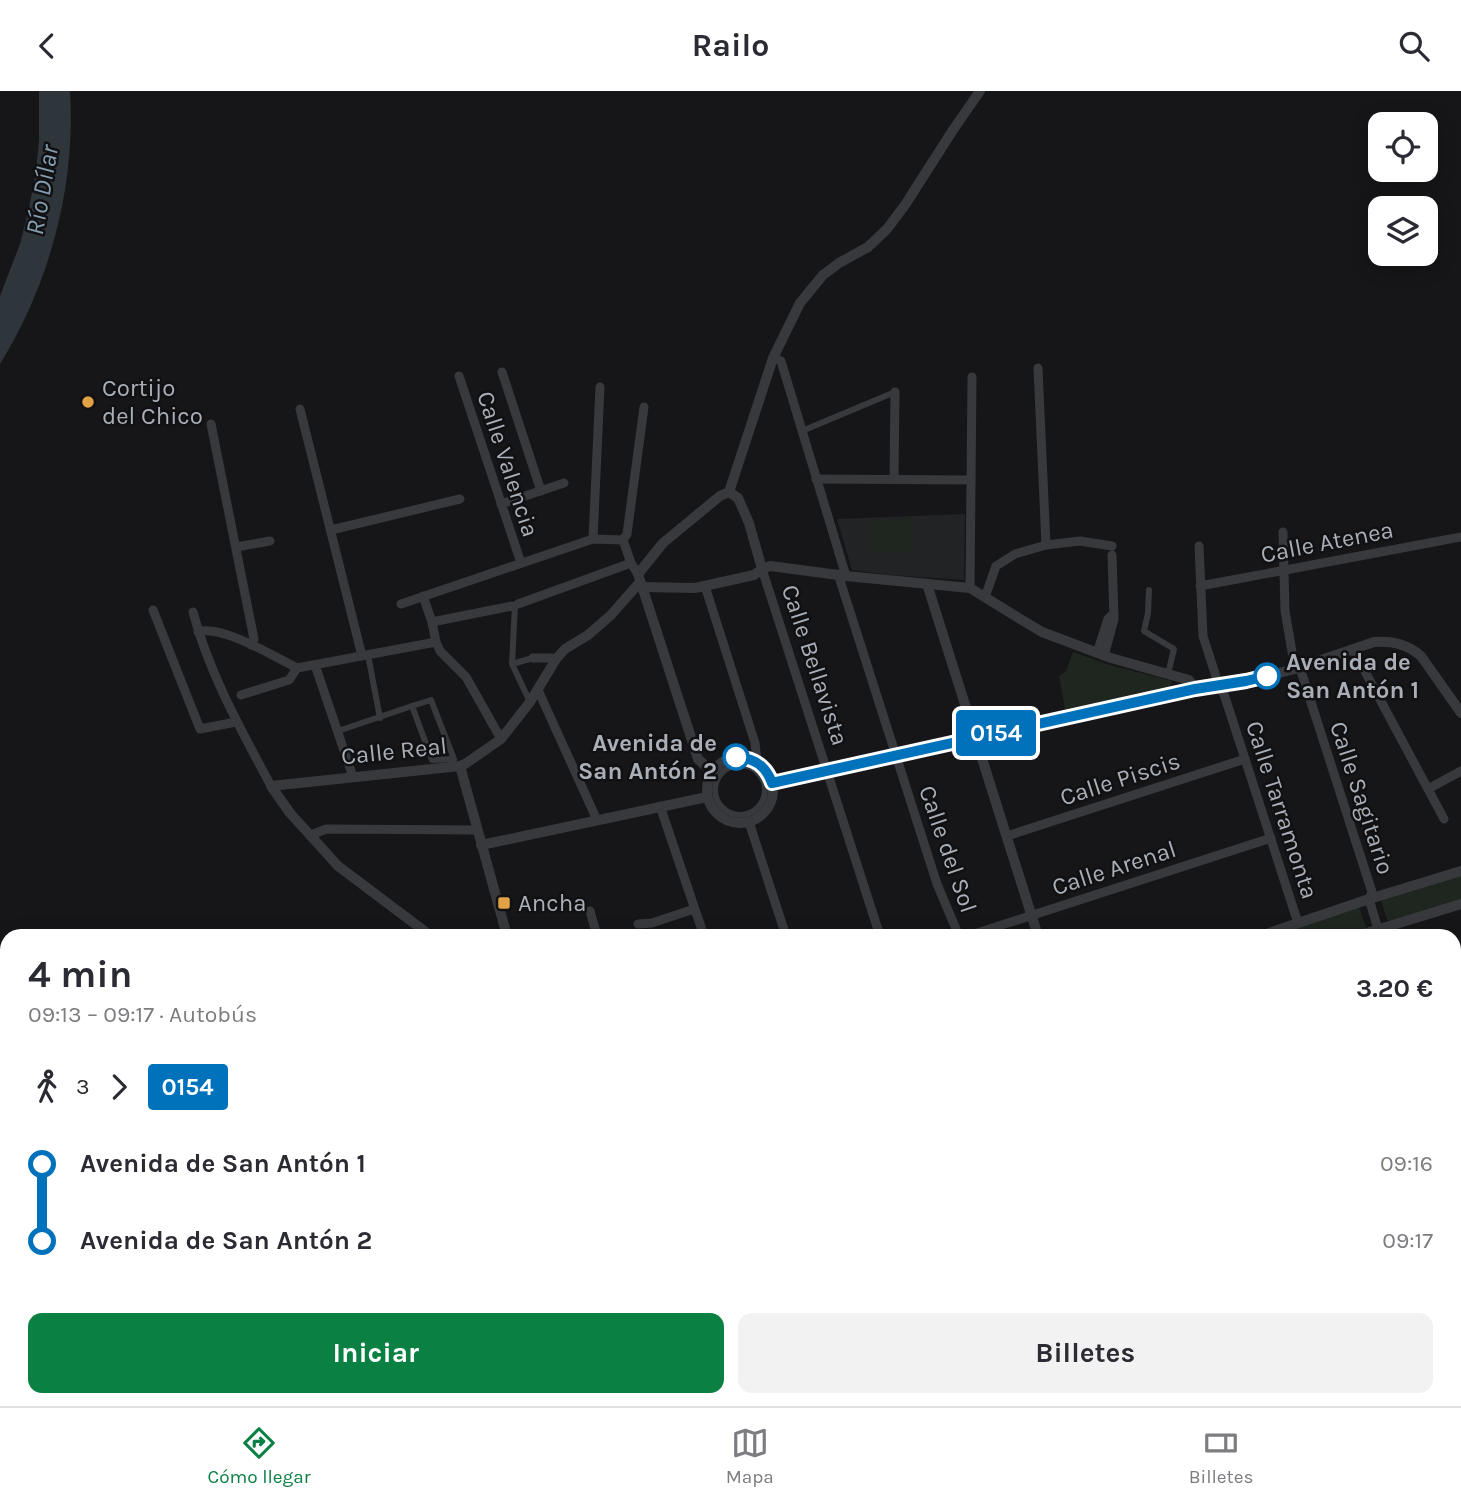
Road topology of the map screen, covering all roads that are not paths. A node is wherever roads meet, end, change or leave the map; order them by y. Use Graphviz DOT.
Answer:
graph roads {
  1 [pos="980,91"];
  2 [pos="773,358"];
  3 [pos="1038,368"];
  4 [pos="502,372"];
  5 [pos="459,376"];
  6 [pos="972,377"];
  7 [pos="600,387"];
  8 [pos="895,392"];
  9 [pos="644,407"];
  10 [pos="300,409"];
  11 [pos="211,424"];
  12 [pos="802,431"];
  13 [pos="817,479"];
  14 [pos="894,479"];
  15 [pos="971,480"];
  16 [pos="564,483"];
  17 [pos="541,491"];
  18 [pos="729,492"];
  19 [pos="460,499"];
  20 [pos="501,504"];
  21 [pos="331,530"];
  22 [pos="1283,532"];
  23 [pos="1461,537"];
  24 [pos="593,539"];
  25 [pos="622,540"];
  26 [pos="270,541"];
  27 [pos="1046,545"];
  28 [pos="1199,546"];
  29 [pos="236,547"];
  30 [pos="521,563"];
  31 [pos="631,563"];
  32 [pos="762,569"];
  33 [pos="1283,570"];
  34 [pos="842,575"];
  35 [pos="640,581"];
  36 [pos="927,584"];
  37 [pos="705,586"];
  38 [pos="1200,586"];
  39 [pos="970,588"];
  40 [pos="1149,590"];
  41 [pos="423,596"];
  42 [pos="985,597"];
  43 [pos="401,604"];
  44 [pos="515,605"];
  45 [pos="153,610"];
  46 [pos="193,612"];
  47 [pos="432,622"];
  48 [pos="198,632"];
  49 [pos="436,642"];
  50 [pos="251,645"];
  51 [pos="1353,649"];
  52 [pos="1101,654"];
  53 [pos="365,656"];
  54 [pos="533,658"];
  55 [pos="556,659"];
  56 [pos="512,664"];
  57 [pos="315,665"];
  58 [pos="297,668"];
  59 [pos="1297,669"];
  60 [pos="1168,674"];
  61 [pos="1219,685"];
  62 [pos="1195,689"];
  63 [pos="538,690"];
  64 [pos="241,695"];
  65 [pos="530,702"];
  66 [pos="412,706"];
  67 [pos="1461,713"];
  68 [pos="380,718"];
  69 [pos="236,722"];
  70 [pos="338,731"];
  71 [pos="975,738"];
  72 [pos="501,739"];
  73 [pos="897,757"];
  74 [pos="1245,759"];
  75 [pos="757,761"];
  76 [pos="460,766"];
  77 [pos="1461,771"];
  78 [pos="712,772"];
  79 [pos="827,772"];
  80 [pos="354,777"];
  81 [pos="772,783"];
  82 [pos="271,786"];
  83 [pos="1428,789"];
  84 [pos="708,797"];
  85 [pos="660,806"];
  86 [pos="721,806"];
  87 [pos="1444,819"];
  88 [pos="597,820"];
  89 [pos="749,822"];
  90 [pos="477,830"];
  91 [pos="311,835"];
  92 [pos="1007,837"];
  93 [pos="1271,838"];
  94 [pos="481,845"];
  95 [pos="1461,871"];
  96 [pos="1368,899"];
  97 [pos="1461,904"];
  98 [pos="694,909"];
  99 [pos="590,911"];
  100 [pos="1032,915"];
  101 [pos="1298,923"];
  102 [pos="638,924"];
  103 [pos="422,929"];
  104 [pos="505,929"];
  105 [pos="595,929"];
  106 [pos="701,929"];
  107 [pos="784,929"];
  108 [pos="878,929"];
  109 [pos="955,929"];
  110 [pos="989,929"];
  111 [pos="1036,929"];
  112 [pos="1280,929"];
  113 [pos="1378,929"];
  114 [pos="1394,929"];
  1 -- 2 [label="street"];
  2 -- 12 [label="street, Calle del Sol"];
  2 -- 18 [label="street"];
  3 -- 27 [label="street"];
  4 -- 17 [label="street"];
  5 -- 20 [label="street, Calle Valencia"];
  6 -- 15 [label="street"];
  7 -- 24 [label="street"];
  8 -- 12 [label="street"];
  8 -- 14 [label="street"];
  9 -- 25 [label="street"];
  10 -- 21 [label="street"];
  11 -- 29 [label="street"];
  12 -- 13 [label="street, Calle del Sol"];
  13 -- 14 [label="street"];
  13 -- 34 [label="street, Calle del Sol"];
  14 -- 15 [label="street"];
  15 -- 39 [label="street"];
  16 -- 17 [label="street"];
  17 -- 20 [label="street"];
  18 -- 32 [label="street, Calle Bellavista"];
  18 -- 35 [label="street, Calle Real"];
  19 -- 21 [label="street"];
  20 -- 30 [label="street, Calle Valencia"];
  21 -- 53 [label="street"];
  22 -- 33 [label="street, Calle Sagitario"];
  23 -- 33 [label="street, Calle Atenea"];
  24 -- 25 [label="street"];
  24 -- 30 [label="street"];
  25 -- 31 [label="street"];
  26 -- 29 [label="street"];
  27 -- 42 [label="street"];
  27 -- 52 [label="street"];
  28 -- 38 [label="street, Calle Tarramonta"];
  29 -- 50 [label="street"];
  30 -- 41 [label="street"];
  31 -- 35 [label="street"];
  31 -- 44 [label="street"];
  32 -- 34 [label="street"];
  32 -- 37 [label="street"];
  32 -- 79 [label="street, Calle Bellavista"];
  33 -- 38 [label="street, Calle Atenea"];
  33 -- 59 [label="street, Calle Sagitario"];
  34 -- 36 [label="street"];
  34 -- 73 [label="street, Calle del Sol"];
  35 -- 37 [label="street"];
  35 -- 55 [label="street, Calle Real"];
  35 -- 78 [label="street"];
  36 -- 39 [label="street"];
  36 -- 71 [label="street"];
  37 -- 75 [label="street"];
  38 -- 61 [label="street, Calle Tarramonta"];
  39 -- 42 [label="street"];
  40 -- 60 [label="street"];
  41 -- 43 [label="street"];
  41 -- 47 [label="street"];
  42 -- 52 [label="street"];
  44 -- 47 [label="street"];
  44 -- 56 [label="street"];
  45 -- 69 [label="street"];
  46 -- 48 [label="street"];
  47 -- 49 [label="street"];
  48 -- 50 [label="street"];
  48 -- 69 [label="street"];
  49 -- 53 [label="street"];
  49 -- 72 [label="street"];
  50 -- 58 [label="street"];
  51 -- 59 [label="street"];
  51 -- 67 [label="street"];
  51 -- 83 [label="street"];
  52 -- 60 [label="street"];
  53 -- 57 [label="street"];
  53 -- 68 [label="street"];
  54 -- 55 [label="street"];
  54 -- 56 [label="street"];
  55 -- 63 [label="street, Calle Real"];
  56 -- 65 [label="street"];
  57 -- 58 [label="street"];
  57 -- 70 [label="street"];
  58 -- 64 [label="street"];
  59 -- 61 [label="street"];
  59 -- 96 [label="street, Calle Sagitario"];
  60 -- 62 [label="street"];
  61 -- 62 [label="street"];
  61 -- 74 [label="street, Calle Tarramonta"];
  62 -- 71 [label="street"];
  63 -- 65 [label="street, Calle Real"];
  63 -- 88 [label="street"];
  65 -- 72 [label="street, Calle Real"];
  66 -- 66 [label="street"];
  66 -- 68 [label="street"];
  68 -- 70 [label="street"];
  69 -- 82 [label="street"];
  70 -- 80 [label="street"];
  71 -- 73 [label="street"];
  71 -- 92 [label="street"];
  72 -- 76 [label="street, Calle Real"];
  73 -- 79 [label="street"];
  73 -- 109 [label="street, Calle del Sol"];
  74 -- 92 [label="street, Calle Piscis"];
  74 -- 93 [label="street, Calle Tarramonta"];
  75 -- 78 [label="street"];
  75 -- 81 [label="street"];
  76 -- 80 [label="street, Calle Real"];
  76 -- 90 [label="street"];
  77 -- 83 [label="street"];
  78 -- 84 [label="street"];
  79 -- 81 [label="street"];
  79 -- 108 [label="street, Calle Bellavista"];
  80 -- 82 [label="street, Calle Real"];
  81 -- 89 [label="street"];
  82 -- 91 [label="street"];
  83 -- 87 [label="street"];
  84 -- 85 [label="street"];
  84 -- 89 [label="street"];
  85 -- 88 [label="street"];
  85 -- 98 [label="street"];
  86 -- 86 [label="street"];
  88 -- 94 [label="street"];
  89 -- 107 [label="street"];
  90 -- 91 [label="street"];
  90 -- 94 [label="street"];
  91 -- 103 [label="street"];
  92 -- 100 [label="street"];
  93 -- 100 [label="street, Calle Arenal"];
  93 -- 101 [label="street, Calle Tarramonta"];
  94 -- 104 [label="street"];
  95 -- 96 [label="street"];
  96 -- 101 [label="street"];
  96 -- 113 [label="street, Calle Sagitario"];
  97 -- 114 [label="street"];
  98 -- 102 [label="street"];
  98 -- 106 [label="street"];
  99 -- 105 [label="street"];
  100 -- 110 [label="street, Calle Arenal"];
  100 -- 111 [label="street"];
  101 -- 112 [label="street"];
}
